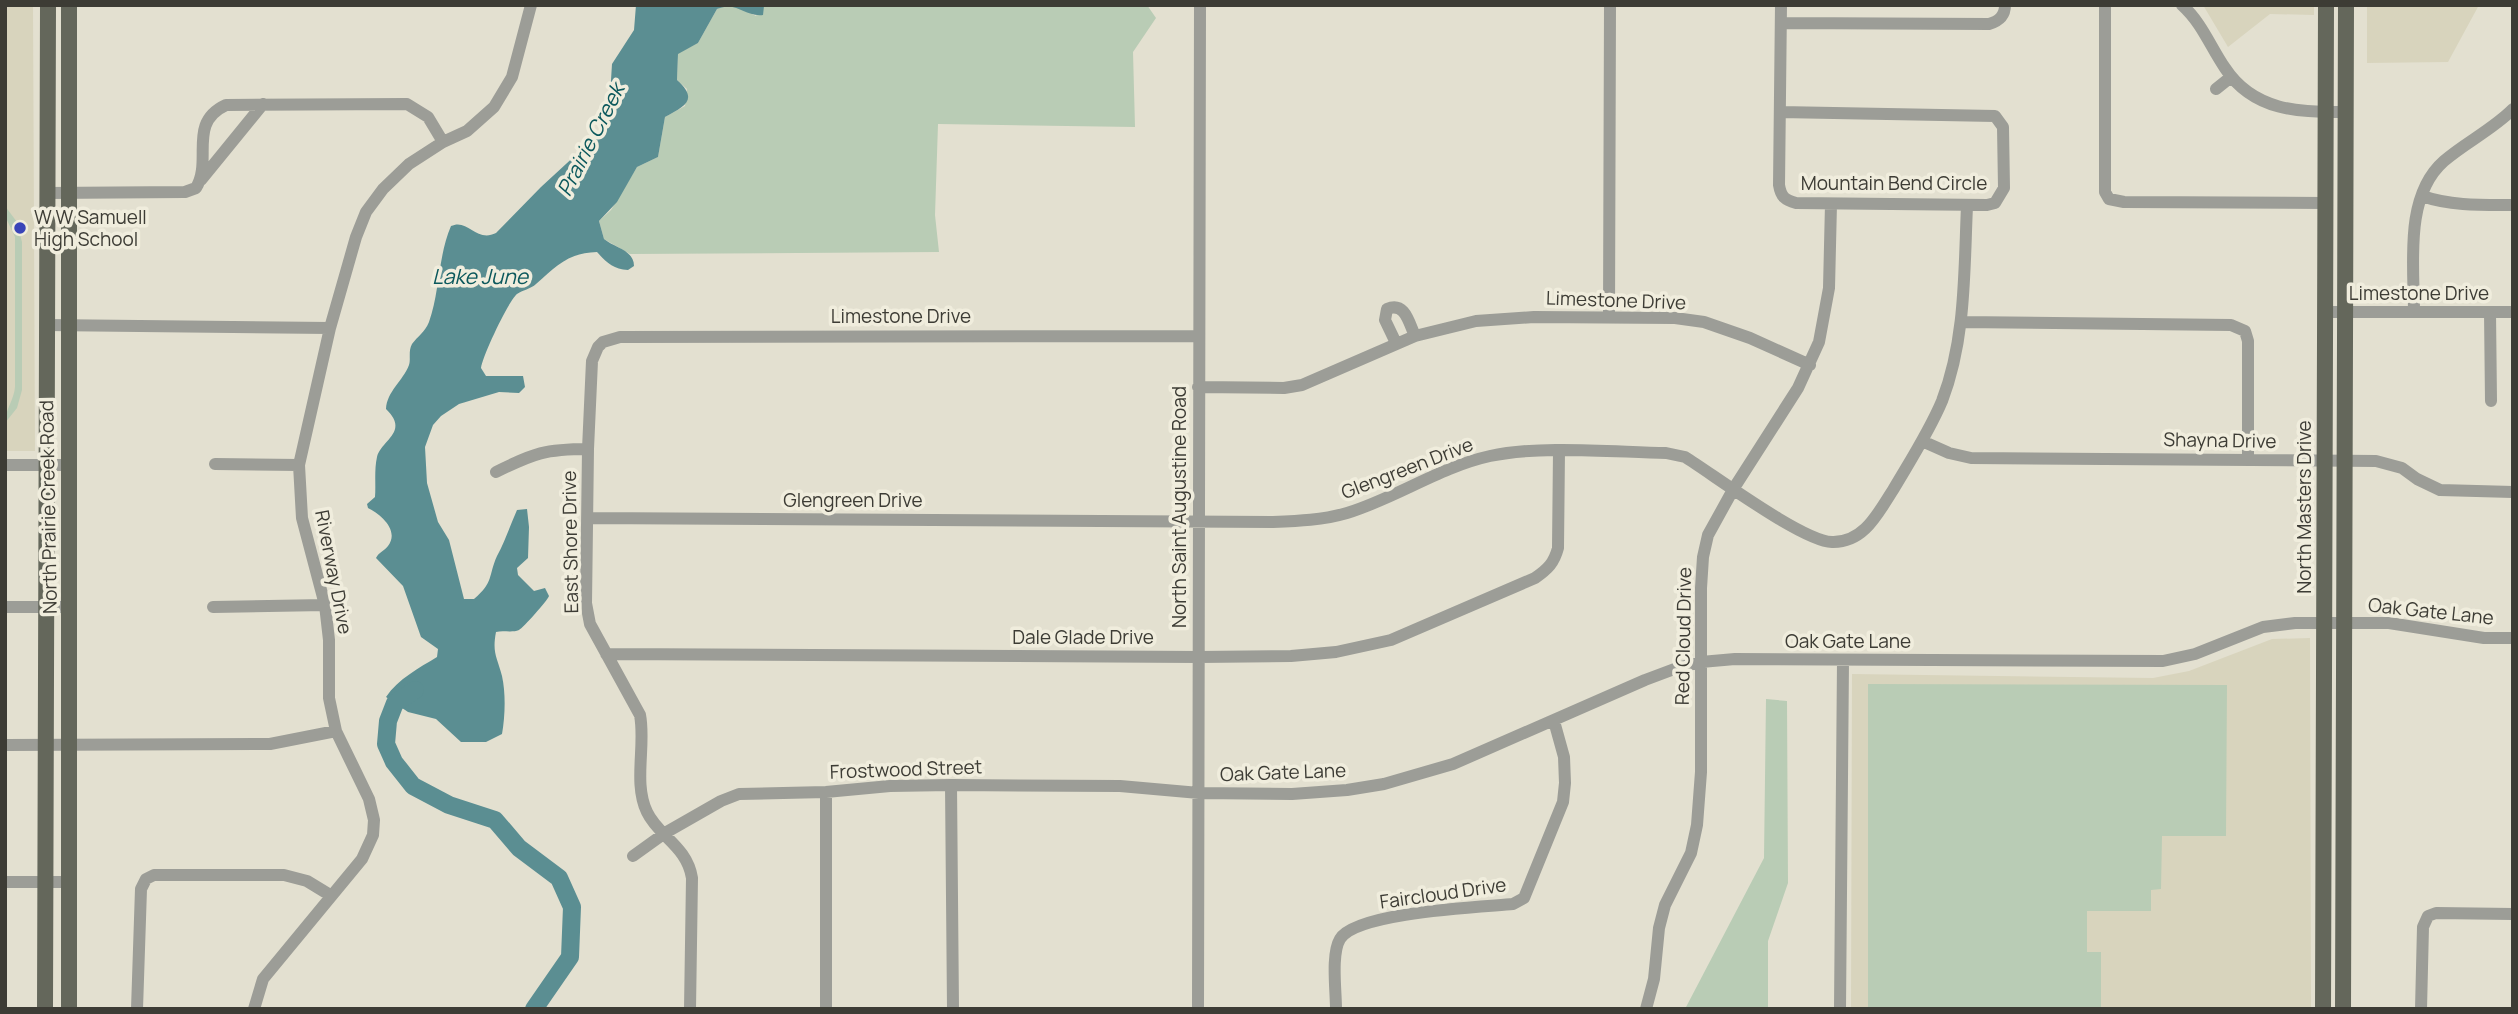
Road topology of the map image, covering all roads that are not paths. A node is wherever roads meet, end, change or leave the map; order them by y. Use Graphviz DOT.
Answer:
graph roads {
  1 [pos="48,5"];
  2 [pos="69,5"];
  3 [pos="531,5"];
  4 [pos="1200,5"];
  5 [pos="1610,5"];
  6 [pos="1781,5"];
  7 [pos="2005,5"];
  8 [pos="2105,5"];
  9 [pos="2182,5"];
  10 [pos="2326,5"];
  11 [pos="2346,5"];
  12 [pos="1781,23"];
  13 [pos="2231,77"];
  14 [pos="2216,89"];
  15 [pos="263,104"];
  16 [pos="2513,109"];
  17 [pos="1780,112"];
  18 [pos="2346,112"];
  19 [pos="2324,113"];
  20 [pos="443,142"];
  21 [pos="200,181"];
  22 [pos="47,193"];
  23 [pos="68,193"];
  24 [pos="2422,196"];
  25 [pos="2326,203"];
  26 [pos="1830,204"];
  27 [pos="2513,205"];
  28 [pos="1966,206"];
  29 [pos="2326,312"];
  30 [pos="2346,312"];
  31 [pos="2414,312"];
  32 [pos="2490,312"];
  33 [pos="2513,312"];
  34 [pos="1609,317"];
  35 [pos="1961,322"];
  36 [pos="46,325"];
  37 [pos="68,327"];
  38 [pos="330,328"];
  39 [pos="1415,335"];
  40 [pos="1199,336"];
  41 [pos="603,342"];
  42 [pos="1396,343"];
  43 [pos="1810,365"];
  44 [pos="1198,387"];
  45 [pos="2491,401"];
  46 [pos="1922,441"];
  47 [pos="588,449"];
  48 [pos="1559,451"];
  49 [pos="2248,460"];
  50 [pos="2345,460"];
  51 [pos="2325,461"];
  52 [pos="215,464"];
  53 [pos="5,465"];
  54 [pos="46,465"];
  55 [pos="68,465"];
  56 [pos="299,465"];
  57 [pos="496,472"];
  58 [pos="1734,488"];
  59 [pos="2513,492"];
  60 [pos="587,518"];
  61 [pos="1198,521"];
  62 [pos="325,605"];
  63 [pos="5,607"];
  64 [pos="70,607"];
  65 [pos="213,607"];
  66 [pos="45,608"];
  67 [pos="2324,623"];
  68 [pos="2345,623"];
  69 [pos="2513,639"];
  70 [pos="606,654"];
  71 [pos="1199,657"];
  72 [pos="1843,661"];
  73 [pos="1701,662"];
  74 [pos="1554,721"];
  75 [pos="335,731"];
  76 [pos="5,745"];
  77 [pos="45,745"];
  78 [pos="70,746"];
  79 [pos="951,785"];
  80 [pos="826,792"];
  81 [pos="2324,792"];
  82 [pos="2344,792"];
  83 [pos="1199,793"];
  84 [pos="665,833"];
  85 [pos="633,856"];
  86 [pos="5,882"];
  87 [pos="44,882"];
  88 [pos="70,882"];
  89 [pos="330,895"];
  90 [pos="2513,914"];
  91 [pos="46,1009"];
  92 [pos="69,1009"];
  93 [pos="137,1009"];
  94 [pos="254,1009"];
  95 [pos="690,1009"];
  96 [pos="826,1009"];
  97 [pos="953,1009"];
  98 [pos="1198,1009"];
  99 [pos="1336,1009"];
  100 [pos="1646,1009"];
  101 [pos="1840,1009"];
  102 [pos="2323,1009"];
  103 [pos="2343,1009"];
  104 [pos="2421,1009"];
  1 -- 22 [label="main road, North Prairie Creek Road"];
  2 -- 23 [label="main road, North Prairie Creek Road"];
  3 -- 20 [label="street, Riverway Drive"];
  4 -- 40 [label="street, North Saint Augustine Road"];
  5 -- 34 [label="street"];
  6 -- 12 [label="street"];
  7 -- 12 [label="street"];
  8 -- 25 [label="street"];
  9 -- 13 [label="street"];
  10 -- 19 [label="main road, North Masters Drive"];
  11 -- 18 [label="main road"];
  12 -- 17 [label="street"];
  13 -- 14 [label="street"];
  13 -- 19 [label="street"];
  15 -- 20 [label="street"];
  15 -- 21 [label="street"];
  15 -- 21 [label="street"];
  16 -- 24 [label="street"];
  17 -- 26 [label="street, Mountain Bend Circle"];
  17 -- 28 [label="street, Mountain Bend Circle"];
  18 -- 19 [label="street"];
  18 -- 30 [label="main road"];
  19 -- 25 [label="main road, North Masters Drive"];
  20 -- 38 [label="street, Riverway Drive"];
  21 -- 23 [label="street"];
  22 -- 23 [label="street"];
  22 -- 36 [label="main road, North Prairie Creek Road"];
  23 -- 37 [label="main road, North Prairie Creek Road"];
  24 -- 27 [label="street"];
  24 -- 31 [label="street"];
  25 -- 29 [label="main road, North Masters Drive"];
  26 -- 28 [label="street, Mountain Bend Circle"];
  26 -- 43 [label="street, Red Cloud Drive"];
  28 -- 35 [label="street, Glengreen Drive"];
  29 -- 30 [label="street, Limestone Drive"];
  29 -- 51 [label="main road, North Masters Drive"];
  30 -- 31 [label="street, Limestone Drive"];
  30 -- 50 [label="main road"];
  31 -- 32 [label="street, Limestone Drive"];
  32 -- 33 [label="street, Limestone Drive"];
  32 -- 45 [label="street"];
  34 -- 39 [label="street, Limestone Drive"];
  34 -- 43 [label="street, Limestone Drive"];
  35 -- 46 [label="street, Glengreen Drive"];
  35 -- 49 [label="street"];
  36 -- 37 [label="street"];
  36 -- 54 [label="main road, North Prairie Creek Road"];
  37 -- 38 [label="street"];
  37 -- 55 [label="main road, North Prairie Creek Road"];
  38 -- 56 [label="street, Riverway Drive"];
  39 -- 42 [label="street, Limestone Drive"];
  39 -- 42 [label="street"];
  40 -- 41 [label="street, Limestone Drive"];
  40 -- 44 [label="street, North Saint Augustine Road"];
  41 -- 47 [label="street, East Shore Drive"];
  42 -- 44 [label="street, Limestone Drive"];
  43 -- 58 [label="street, Red Cloud Drive"];
  44 -- 61 [label="street, North Saint Augustine Road"];
  46 -- 49 [label="street, Shayna Drive"];
  46 -- 58 [label="street, Glengreen Drive"];
  47 -- 57 [label="street"];
  47 -- 60 [label="street, East Shore Drive"];
  48 -- 58 [label="street, Glengreen Drive"];
  48 -- 61 [label="street, Glengreen Drive"];
  48 -- 71 [label="street, Dale Glade Drive"];
  49 -- 51 [label="street, Shayna Drive"];
  50 -- 51 [label="street, Shayna Drive"];
  50 -- 59 [label="street, Shayna Drive"];
  50 -- 68 [label="main road"];
  51 -- 67 [label="main road, North Masters Drive"];
  52 -- 56 [label="street"];
  53 -- 54 [label="street"];
  54 -- 55 [label="street"];
  54 -- 66 [label="main road, North Prairie Creek Road"];
  55 -- 64 [label="main road, North Prairie Creek Road"];
  56 -- 62 [label="street, Riverway Drive"];
  58 -- 73 [label="street, Red Cloud Drive"];
  60 -- 61 [label="street, Glengreen Drive"];
  60 -- 70 [label="street, East Shore Drive"];
  61 -- 71 [label="street, North Saint Augustine Road"];
  62 -- 65 [label="street"];
  62 -- 75 [label="street, Riverway Drive"];
  63 -- 66 [label="street"];
  64 -- 66 [label="street"];
  64 -- 78 [label="main road, North Prairie Creek Road"];
  66 -- 77 [label="main road, North Prairie Creek Road"];
  67 -- 68 [label="street, Oak Gate Lane"];
  67 -- 72 [label="street, Oak Gate Lane"];
  67 -- 81 [label="main road, North Masters Drive"];
  68 -- 69 [label="street, Oak Gate Lane"];
  68 -- 82 [label="main road"];
  70 -- 71 [label="street, Dale Glade Drive"];
  70 -- 84 [label="street, East Shore Drive"];
  71 -- 83 [label="street, North Saint Augustine Road"];
  72 -- 73 [label="street, Oak Gate Lane"];
  72 -- 101 [label="street"];
  73 -- 74 [label="street, Oak Gate Lane"];
  73 -- 100 [label="street, Red Cloud Drive"];
  74 -- 83 [label="street, Oak Gate Lane"];
  74 -- 99 [label="street, Faircloud Drive"];
  75 -- 78 [label="street"];
  75 -- 89 [label="street, Riverway Drive"];
  76 -- 77 [label="street"];
  77 -- 78 [label="street"];
  77 -- 87 [label="main road, North Prairie Creek Road"];
  78 -- 88 [label="main road, North Prairie Creek Road"];
  79 -- 80 [label="street, Frostwood Street"];
  79 -- 83 [label="street, Frostwood Street"];
  79 -- 97 [label="street"];
  80 -- 84 [label="street, Frostwood Street"];
  80 -- 96 [label="street"];
  81 -- 82 [label="main road"];
  81 -- 102 [label="main road, North Masters Drive"];
  82 -- 103 [label="main road"];
  83 -- 98 [label="street, North Saint Augustine Road"];
  84 -- 85 [label="street, Frostwood Street"];
  84 -- 95 [label="street, East Shore Drive"];
  86 -- 87 [label="street"];
  87 -- 88 [label="street"];
  87 -- 91 [label="main road, North Prairie Creek Road"];
  88 -- 92 [label="main road, North Prairie Creek Road"];
  89 -- 93 [label="street"];
  89 -- 94 [label="street, Riverway Drive"];
  90 -- 104 [label="street"];
}
